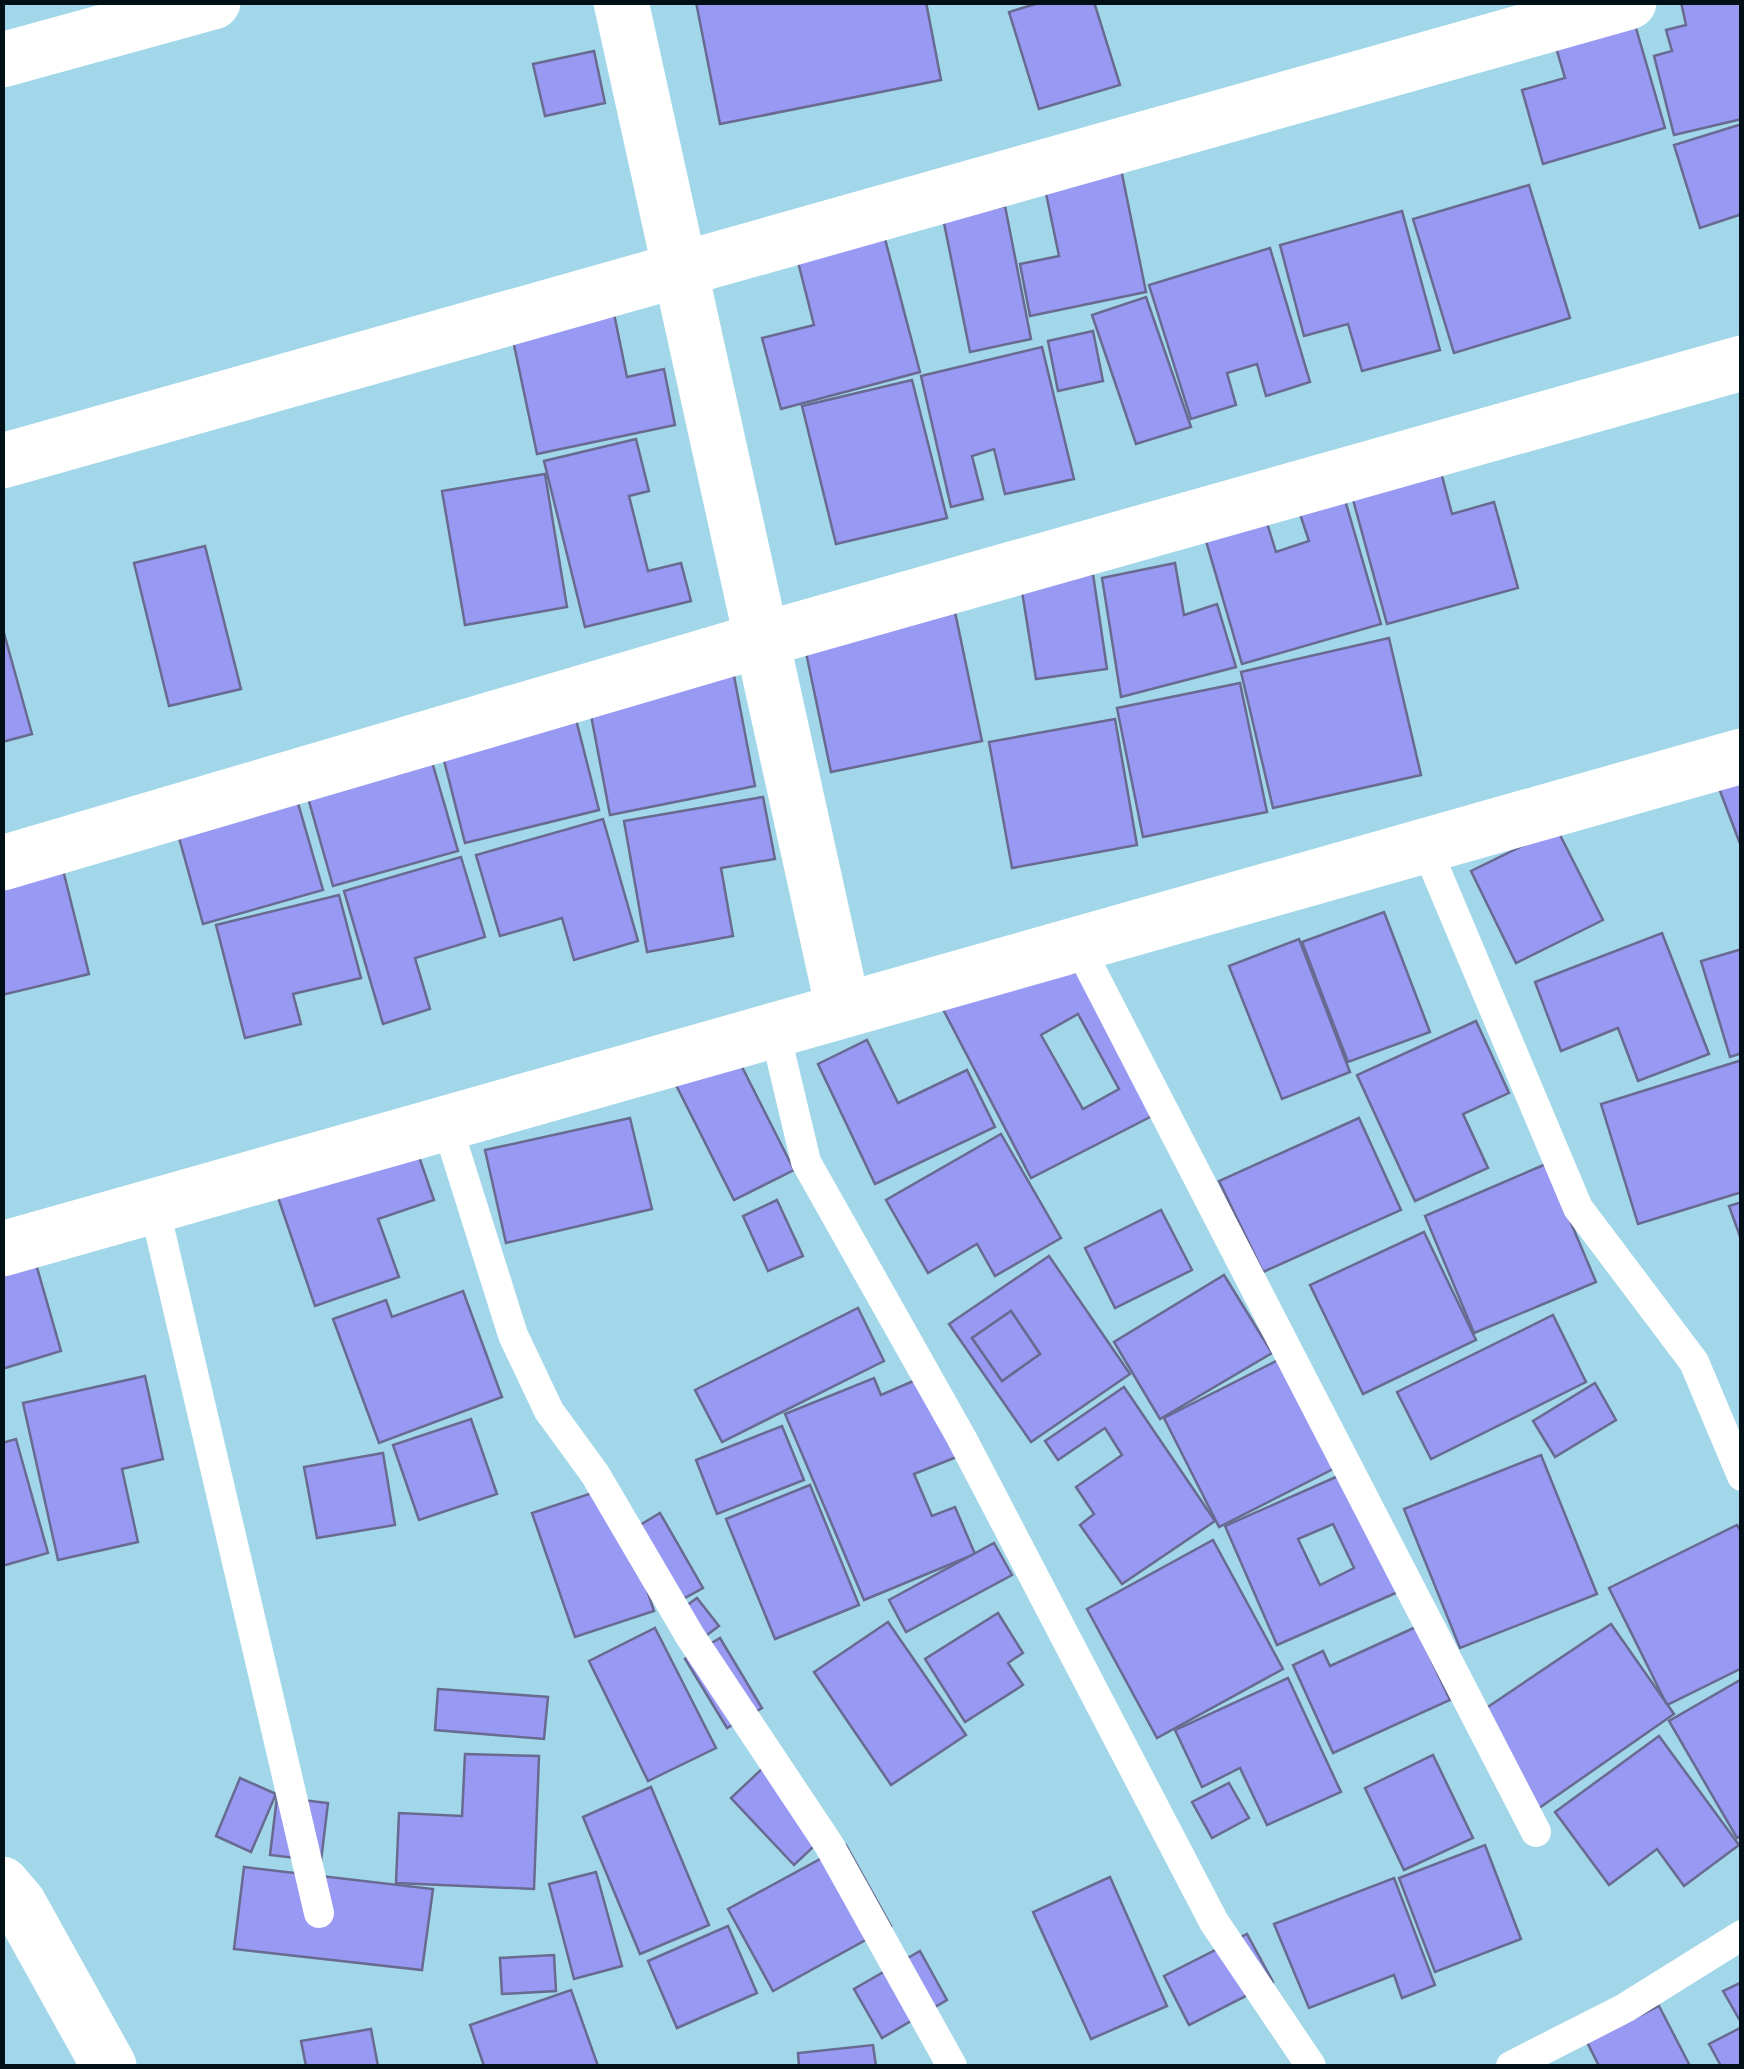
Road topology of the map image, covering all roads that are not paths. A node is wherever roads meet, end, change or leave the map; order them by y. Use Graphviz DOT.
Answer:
graph roads {
  1 [pos="214,2"];
  2 [pos="622,2"];
  3 [pos="1630,2"];
  4 [pos="2,60"];
  5 [pos="678,271"];
  6 [pos="1742,363"];
  7 [pos="2,461"];
  8 [pos="761,640"];
  9 [pos="1742,756"];
  10 [pos="1425,845"];
  11 [pos="2,864"];
  12 [pos="1077,943"];
  13 [pos="843,1008"];
  14 [pos="774,1028"];
  15 [pos="446,1122"];
  16 [pos="154,1206"];
  17 [pos="2,1249"];
  18 [pos="1742,1476"];
  19 [pos="1536,1832"];
  20 [pos="2,1884"];
  21 [pos="319,1913"];
  22 [pos="1742,1934"];
  23 [pos="109,2066"];
  24 [pos="952,2066"];
  25 [pos="1311,2066"];
  26 [pos="1511,2066"];
  1 -- 4 [label="street"];
  2 -- 5 [label="street"];
  3 -- 5 [label="street"];
  5 -- 7 [label="street"];
  5 -- 8 [label="street"];
  6 -- 8 [label="street"];
  8 -- 11 [label="street"];
  8 -- 13 [label="street"];
  9 -- 10 [label="street"];
  10 -- 12 [label="street"];
  10 -- 18 [label="lane"];
  12 -- 13 [label="street"];
  12 -- 19 [label="lane"];
  13 -- 14 [label="street"];
  14 -- 15 [label="street"];
  14 -- 25 [label="lane"];
  15 -- 16 [label="street"];
  15 -- 24 [label="lane"];
  16 -- 17 [label="street"];
  16 -- 21 [label="lane"];
  20 -- 23 [label="street"];
  22 -- 26 [label="lane"];
}
